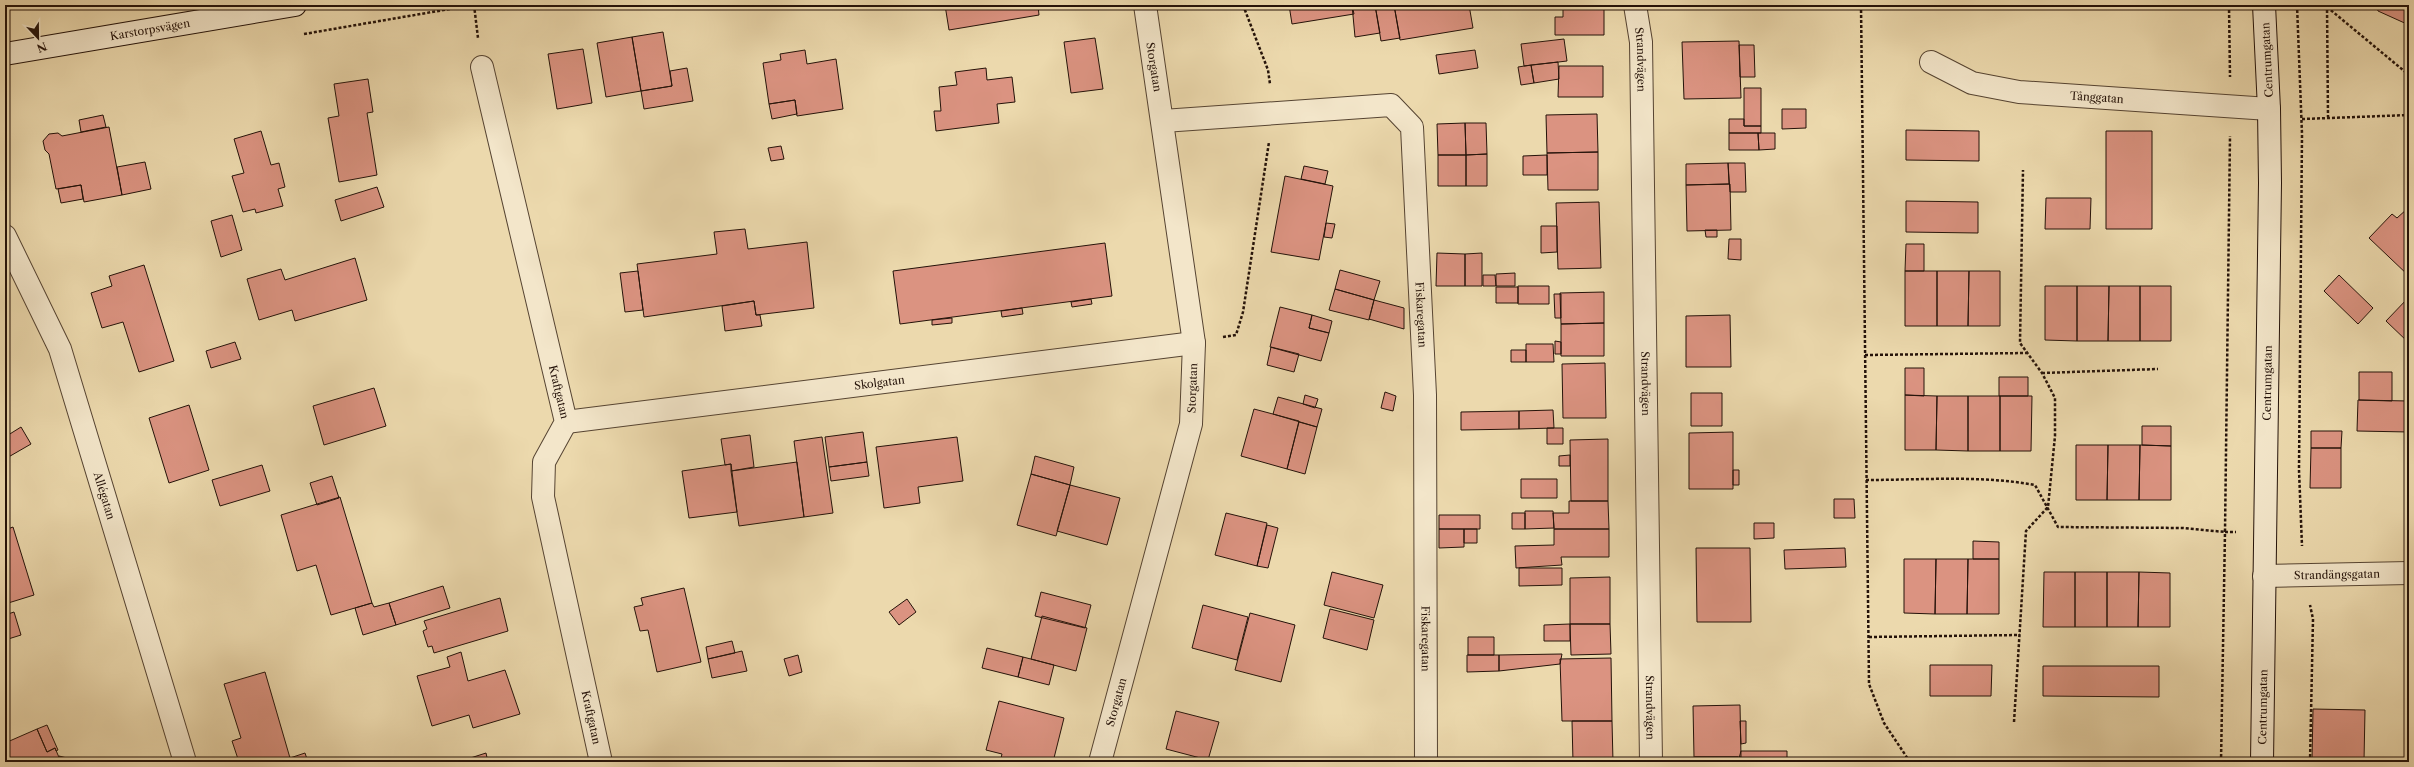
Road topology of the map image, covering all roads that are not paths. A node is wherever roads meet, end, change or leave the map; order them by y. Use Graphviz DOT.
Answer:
graph roads {
  1 [pos="295,5"];
  2 [pos="1145,5"];
  3 [pos="1635,5"];
  4 [pos="2264,5"];
  5 [pos="5,54"];
  6 [pos="1931,62"];
  7 [pos="482,67"];
  8 [pos="2269,109"];
  9 [pos="1163,121"];
  10 [pos="5,236"];
  11 [pos="1194,343"];
  12 [pos="566,422"];
  13 [pos="2409,573"];
  14 [pos="2264,576"];
  15 [pos="185,762"];
  16 [pos="601,762"];
  17 [pos="1100,762"];
  18 [pos="1426,762"];
  19 [pos="1651,762"];
  20 [pos="2262,762"];
  1 -- 5 [label="street, Karstorpsvägen"];
  2 -- 9 [label="street, Storgatan"];
  3 -- 19 [label="street, Strandvägen"];
  4 -- 8 [label="street, Centrumgatan"];
  6 -- 8 [label="street, Tånggatan"];
  7 -- 12 [label="street, Kraftgatan"];
  8 -- 14 [label="street, Centrumgatan"];
  9 -- 11 [label="street, Storgatan"];
  9 -- 18 [label="street, Fiskaregatan"];
  10 -- 15 [label="street, Allégatan"];
  11 -- 12 [label="street, Skolgatan"];
  11 -- 17 [label="street, Storgatan"];
  12 -- 16 [label="street, Kraftgatan"];
  13 -- 14 [label="street, Strandängsgatan"];
  14 -- 20 [label="street, Centrumgatan"];
}
